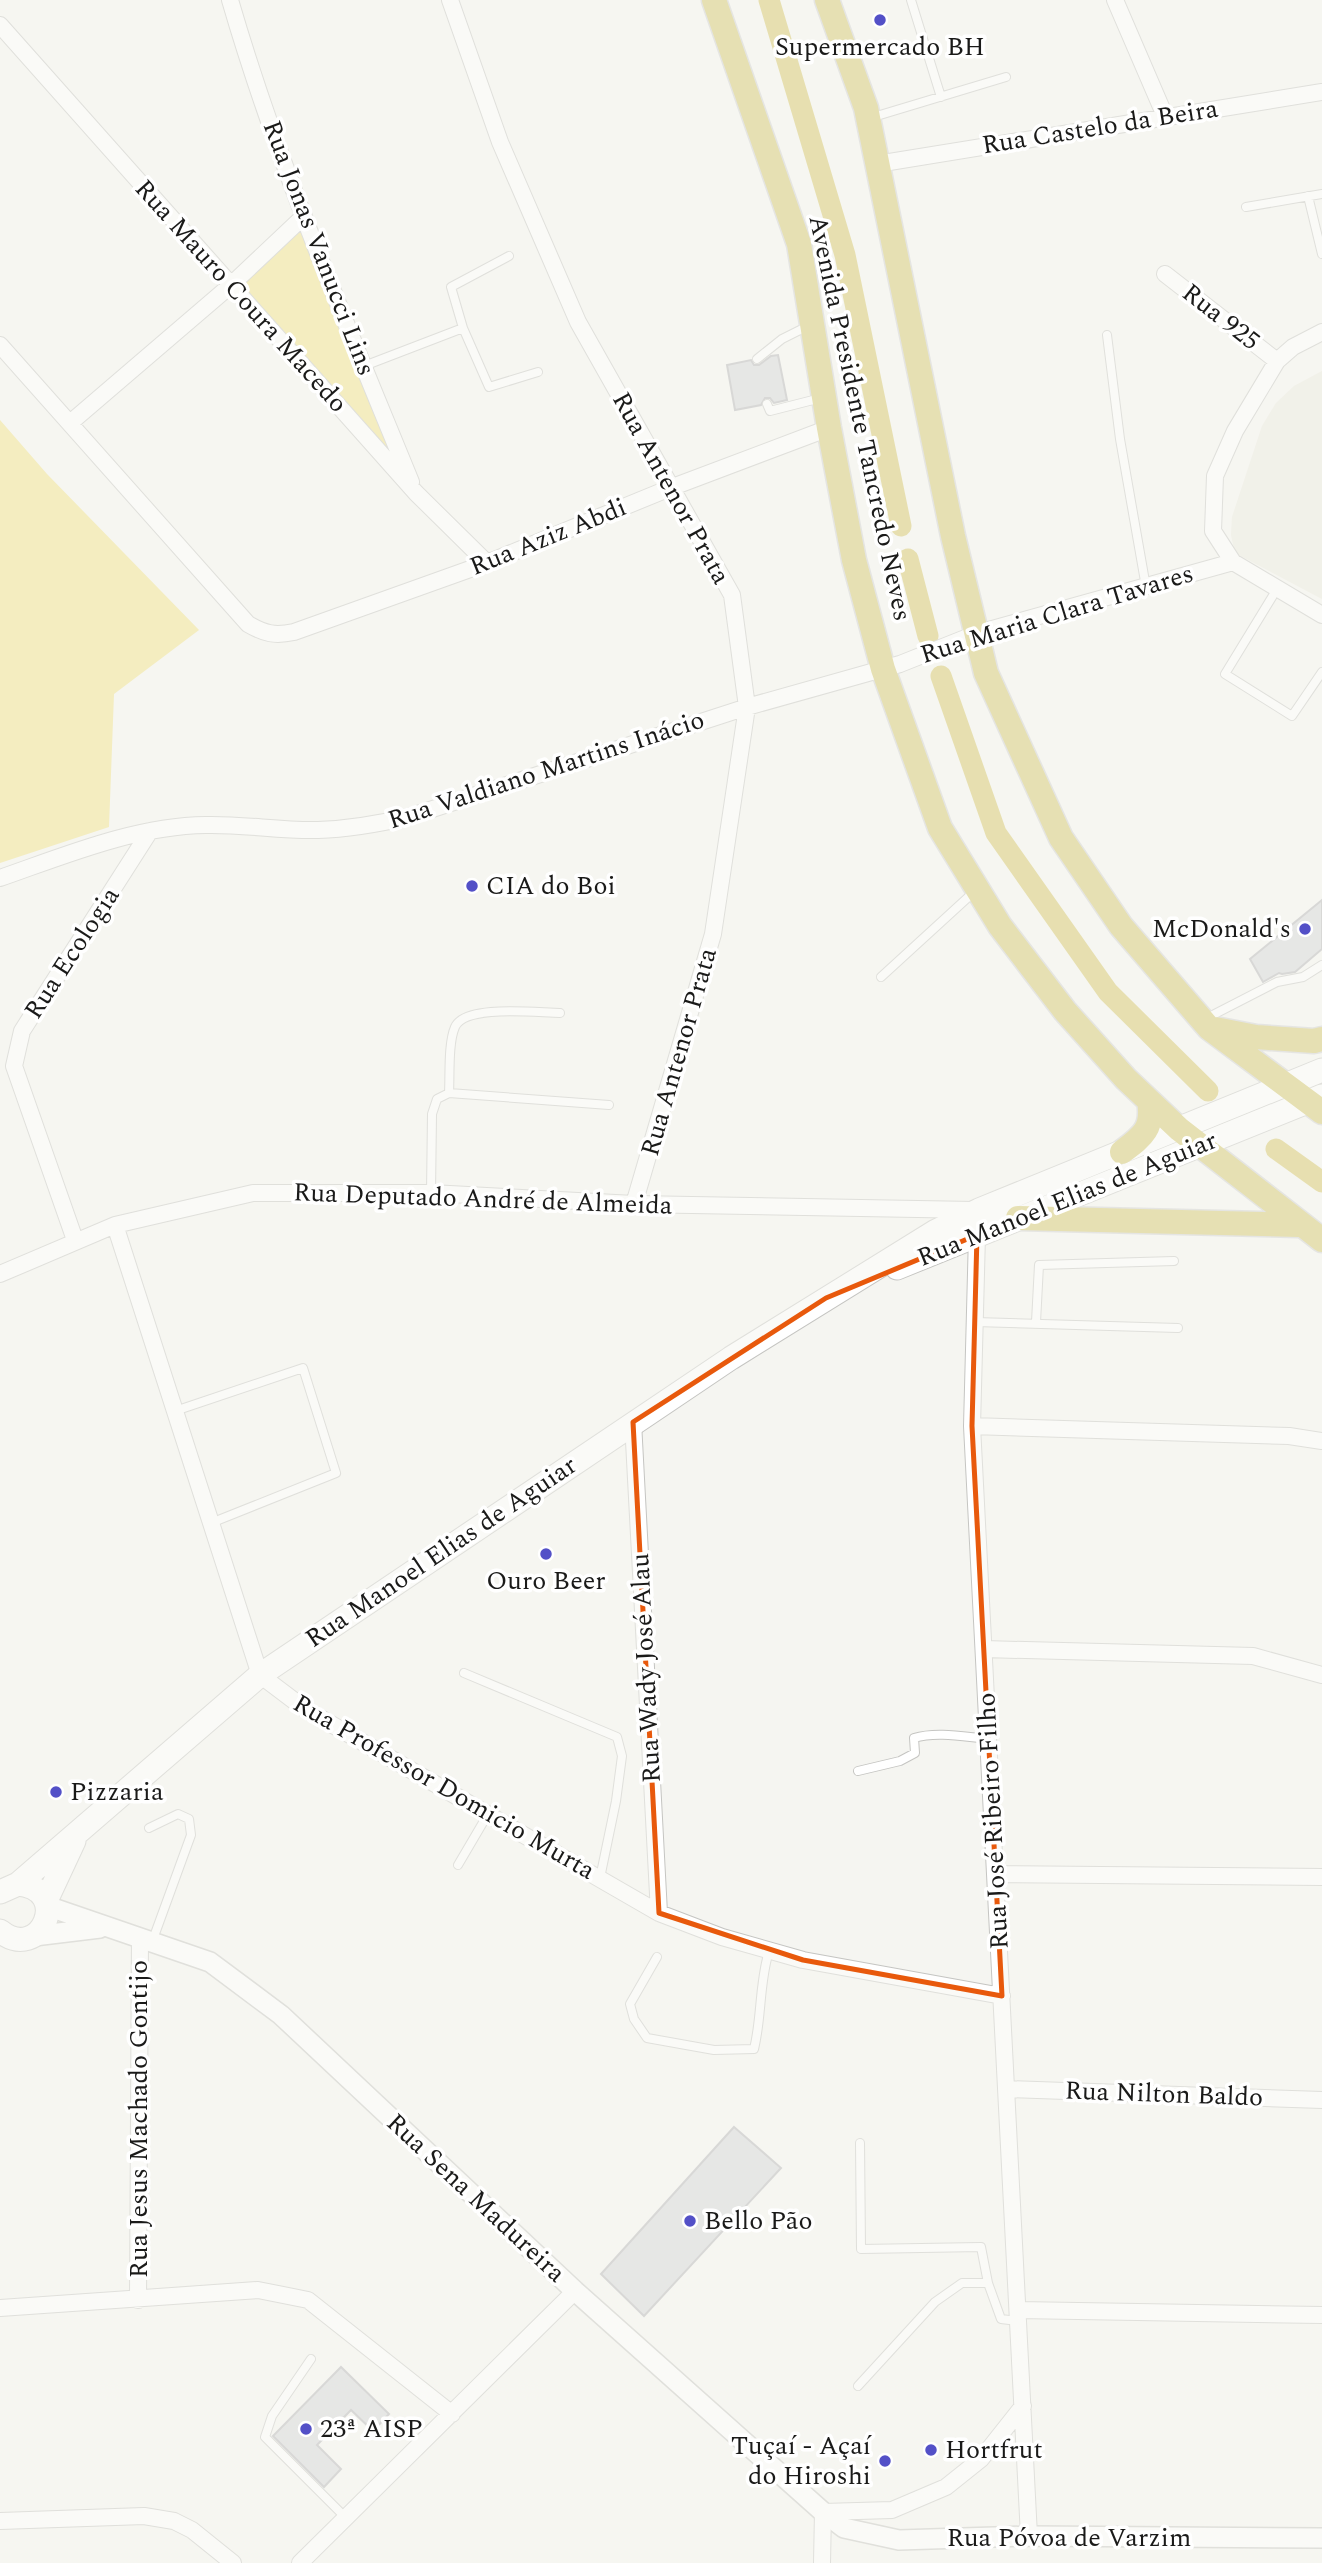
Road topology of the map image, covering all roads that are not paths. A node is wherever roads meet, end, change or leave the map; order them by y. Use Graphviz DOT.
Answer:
graph roads {
  1 [pos="230,0"];
  2 [pos="450,0"];
  3 [pos="714,0"];
  4 [pos="911,0"];
  5 [pos="1115,0"];
  6 [pos="830,1"];
  7 [pos="0,25"];
  8 [pos="1006,77"];
  9 [pos="1322,92"];
  10 [pos="940,97"];
  11 [pos="1165,116"];
  12 [pos="868,119"];
  13 [pos="877,164"];
  14 [pos="1322,194"];
  15 [pos="1308,196"];
  16 [pos="1246,207"];
  17 [pos="303,217"];
  18 [pos="1322,254"];
  19 [pos="509,256"];
  20 [pos="1165,274"];
  21 [pos="230,285"];
  22 [pos="812,324"];
  23 [pos="463,328"];
  24 [pos="1322,332"];
  25 [pos="1107,335"];
  26 [pos="0,345"];
  27 [pos="757,359"];
  28 [pos="1278,361"];
  29 [pos="364,366"];
  30 [pos="538,372"];
  31 [pos="824,398"];
  32 [pos="767,404"];
  33 [pos="70,422"];
  34 [pos="829,428"];
  35 [pos="670,488"];
  36 [pos="416,493"];
  37 [pos="1233,562"];
  38 [pos="486,563"];
  39 [pos="1146,586"];
  40 [pos="1277,589"];
  41 [pos="1322,615"];
  42 [pos="978,634"];
  43 [pos="883,669"];
  44 [pos="1322,672"];
  45 [pos="747,707"];
  46 [pos="150,831"];
  47 [pos="0,878"];
  48 [pos="978,890"];
  49 [pos="1322,965"];
  50 [pos="881,976"];
  51 [pos="560,1013"];
  52 [pos="1206,1024"];
  53 [pos="1322,1039"];
  54 [pos="1322,1070"];
  55 [pos="1283,1084"];
  56 [pos="449,1093"];
  57 [pos="1149,1101"];
  58 [pos="1317,1103"];
  59 [pos="609,1105"];
  60 [pos="1179,1129"];
  61 [pos="1199,1144"];
  62 [pos="1122,1153"];
  63 [pos="431,1193"];
  64 [pos="634,1205"];
  65 [pos="979,1210"];
  66 [pos="1018,1218"];
  67 [pos="115,1225"];
  68 [pos="1299,1225"];
  69 [pos="977,1235"];
  70 [pos="75,1240"];
  71 [pos="1322,1240"];
  72 [pos="1174,1261"];
  73 [pos="0,1274"];
  74 [pos="826,1298"];
  75 [pos="975,1322"];
  76 [pos="1036,1322"];
  77 [pos="1178,1328"];
  78 [pos="175,1411"];
  79 [pos="633,1422"];
  80 [pos="972,1426"];
  81 [pos="1322,1441"];
  82 [pos="211,1523"];
  83 [pos="984,1649"];
  84 [pos="464,1673"];
  85 [pos="260,1675"];
  86 [pos="1322,1675"];
  87 [pos="988,1739"];
  88 [pos="858,1771"];
  89 [pos="488,1814"];
  90 [pos="149,1828"];
  91 [pos="77,1835"];
  92 [pos="458,1866"];
  93 [pos="995,1874"];
  94 [pos="1322,1877"];
  95 [pos="600,1878"];
  96 [pos="7,1885"];
  97 [pos="47,1904"];
  98 [pos="659,1913"];
  99 [pos="104,1928"];
  100 [pos="2,1935"];
  101 [pos="34,1936"];
  102 [pos="146,1940"];
  103 [pos="769,1951"];
  104 [pos="657,1957"];
  105 [pos="1002,1996"];
  106 [pos="1006,2089"];
  107 [pos="1322,2100"];
  108 [pos="860,2143"];
  109 [pos="988,2283"];
  110 [pos="575,2291"];
  111 [pos="138,2300"];
  112 [pos="0,2308"];
  113 [pos="1322,2315"];
  114 [pos="1018,2316"];
  115 [pos="311,2359"];
  116 [pos="858,2386"];
  117 [pos="1023,2406"];
  118 [pos="452,2414"];
  119 [pos="822,2512"];
  120 [pos="346,2518"];
  121 [pos="0,2521"];
  122 [pos="1029,2536"];
  123 [pos="1322,2538"];
  124 [pos="233,2563"];
  125 [pos="300,2563"];
  126 [pos="822,2563"];
  1 -- 17 [label="street, Rua Jonas Vanucci Lins"];
  2 -- 35 [label="street, Rua Antenor Prata"];
  3 -- 22 [label="main road, Avenida Presidente Tancredo Neves"];
  4 -- 10 [label="lane"];
  5 -- 11 [label="street"];
  6 -- 12 [label="main road"];
  7 -- 21 [label="street, Rua Mauro Coura Macedo"];
  8 -- 10 [label="lane"];
  9 -- 11 [label="street, Rua Castelo da Beira"];
  10 -- 12 [label="lane"];
  11 -- 13 [label="street, Rua Castelo da Beira"];
  12 -- 13 [label="main road"];
  13 -- 42 [label="main road"];
  14 -- 15 [label="lane"];
  15 -- 16 [label="lane"];
  15 -- 18 [label="lane"];
  17 -- 21 [label="street"];
  17 -- 29 [label="street, Rua Jonas Vanucci Lins"];
  19 -- 23 [label="lane"];
  20 -- 28 [label="street, Rua 925"];
  21 -- 33 [label="street"];
  21 -- 36 [label="street, Rua Mauro Coura Macedo"];
  22 -- 27 [label="lane"];
  22 -- 31 [label="main road, Avenida Presidente Tancredo Neves"];
  23 -- 29 [label="lane"];
  23 -- 30 [label="lane"];
  24 -- 28 [label="street"];
  25 -- 39 [label="lane"];
  26 -- 33 [label="street"];
  28 -- 37 [label="street"];
  29 -- 36 [label="street, Rua Jonas Vanucci Lins"];
  31 -- 32 [label="lane"];
  31 -- 34 [label="main road, Avenida Presidente Tancredo Neves"];
  33 -- 38 [label="street, Rua Aziz Abdi"];
  34 -- 35 [label="street, Rua Aziz Abdi"];
  34 -- 43 [label="main road, Avenida Presidente Tancredo Neves"];
  35 -- 38 [label="street, Rua Aziz Abdi"];
  35 -- 45 [label="street, Rua Antenor Prata"];
  36 -- 38 [label="street, Rua Mauro Coura Macedo"];
  37 -- 39 [label="street, Rua Maria Clara Tavares"];
  37 -- 40 [label="street"];
  39 -- 42 [label="street, Rua Maria Clara Tavares"];
  40 -- 41 [label="street"];
  40 -- 44 [label="lane"];
  42 -- 43 [label="street, Rua Maria Clara Tavares"];
  42 -- 52 [label="main road"];
  43 -- 45 [label="street, Rua Valdiano Martins Inácio"];
  43 -- 48 [label="main road, Avenida Presidente Tancredo Neves"];
  45 -- 46 [label="street, Rua Valdiano Martins Inácio"];
  45 -- 64 [label="street, Rua Antenor Prata"];
  46 -- 47 [label="street, Rua Valdiano Martins Inácio"];
  46 -- 70 [label="street, Rua Ecologia"];
  48 -- 50 [label="lane"];
  48 -- 57 [label="main road, Avenida Presidente Tancredo Neves"];
  49 -- 52 [label="lane"];
  51 -- 56 [label="lane"];
  52 -- 53 [label="main road"];
  52 -- 55 [label="main road"];
  54 -- 55 [label="main road, Rua Manoel Elias de Aguiar"];
  55 -- 58 [label="main road"];
  55 -- 60 [label="main road, Rua Manoel Elias de Aguiar"];
  56 -- 59 [label="lane"];
  56 -- 63 [label="lane"];
  57 -- 60 [label="main road, Avenida Presidente Tancredo Neves"];
  57 -- 62 [label="main road"];
  58 -- 61 [label="main road, Rua Manoel Elias de Aguiar"];
  60 -- 61 [label="main road, Avenida Presidente Tancredo Neves"];
  60 -- 62 [label="main road, Rua Manoel Elias de Aguiar"];
  61 -- 66 [label="main road, Rua Manoel Elias de Aguiar"];
  61 -- 68 [label="main road, Avenida Presidente Tancredo Neves"];
  62 -- 65 [label="main road, Rua Manoel Elias de Aguiar"];
  63 -- 64 [label="street, Rua Deputado André de Almeida"];
  63 -- 67 [label="street, Rua Deputado André de Almeida"];
  64 -- 65 [label="street, Rua Deputado André de Almeida"];
  65 -- 74 [label="main road, Rua Manoel Elias de Aguiar"];
  66 -- 68 [label="main road"];
  66 -- 69 [label="main road, Rua Manoel Elias de Aguiar"];
  67 -- 70 [label="street, Rua Deputado André de Almeida"];
  67 -- 78 [label="street"];
  68 -- 71 [label="main road, Avenida Presidente Tancredo Neves"];
  69 -- 74 [label="main road, Rua Manoel Elias de Aguiar"];
  69 -- 75 [label="street, Rua José Ribeiro Filho"];
  70 -- 73 [label="street, Rua Deputado André de Almeida"];
  72 -- 76 [label="lane"];
  74 -- 79 [label="main road, Rua Manoel Elias de Aguiar"];
  75 -- 76 [label="lane"];
  75 -- 80 [label="street, Rua José Ribeiro Filho"];
  76 -- 77 [label="lane"];
  78 -- 82 [label="street"];
  78 -- 82 [label="lane"];
  79 -- 85 [label="main road, Rua Manoel Elias de Aguiar"];
  79 -- 98 [label="street, Rua Wady José Alau"];
  80 -- 81 [label="street"];
  80 -- 83 [label="street, Rua José Ribeiro Filho"];
  82 -- 85 [label="street"];
  83 -- 86 [label="street"];
  83 -- 87 [label="street, Rua José Ribeiro Filho"];
  84 -- 95 [label="lane"];
  85 -- 89 [label="street, Rua Professor Domicio Murta"];
  85 -- 91 [label="main road, Rua Manoel Elias de Aguiar"];
  87 -- 88 [label="lane"];
  87 -- 93 [label="street, Rua José Ribeiro Filho"];
  89 -- 92 [label="lane"];
  89 -- 95 [label="street, Rua Professor Domicio Murta"];
  90 -- 102 [label="lane"];
  91 -- 96 [label="main road, Rua Manoel Elias de Aguiar"];
  91 -- 97 [label="main road, Rua Manoel Elias de Aguiar"];
  93 -- 94 [label="street"];
  93 -- 105 [label="street, Rua José Ribeiro Filho"];
  95 -- 98 [label="street, Rua Professor Domicio Murta"];
  96 -- 97 [label="main road"];
  97 -- 99 [label="street, Rua Sena Madureira"];
  97 -- 101 [label="main road, Rua Manoel Elias de Aguiar"];
  98 -- 103 [label="street, Rua Professor Domicio Murta"];
  99 -- 101 [label="street, Rua Sena Madureira"];
  99 -- 102 [label="street, Rua Sena Madureira"];
  100 -- 101 [label="main road"];
  102 -- 110 [label="street, Rua Sena Madureira"];
  102 -- 111 [label="street, Rua Jesus Machado Gontijo"];
  103 -- 104 [label="lane"];
  103 -- 105 [label="street, Rua Professor Domicio Murta"];
  105 -- 106 [label="street, Rua José Ribeiro Filho"];
  106 -- 107 [label="street, Rua Nilton Baldo"];
  106 -- 114 [label="street, Rua José Ribeiro Filho"];
  108 -- 109 [label="lane"];
  109 -- 114 [label="lane"];
  109 -- 116 [label="lane"];
  110 -- 118 [label="street"];
  110 -- 119 [label="street, Rua Sena Madureira"];
  111 -- 112 [label="street"];
  111 -- 118 [label="street"];
  113 -- 114 [label="street"];
  114 -- 117 [label="street, Rua José Ribeiro Filho"];
  115 -- 120 [label="lane"];
  117 -- 119 [label="street"];
  117 -- 122 [label="street, Rua José Ribeiro Filho"];
  118 -- 120 [label="street"];
  119 -- 122 [label="street, Rua Póvoa de Varzim"];
  119 -- 126 [label="street"];
  120 -- 125 [label="street"];
  121 -- 124 [label="street"];
  122 -- 123 [label="street, Rua Póvoa de Varzim"];
}
